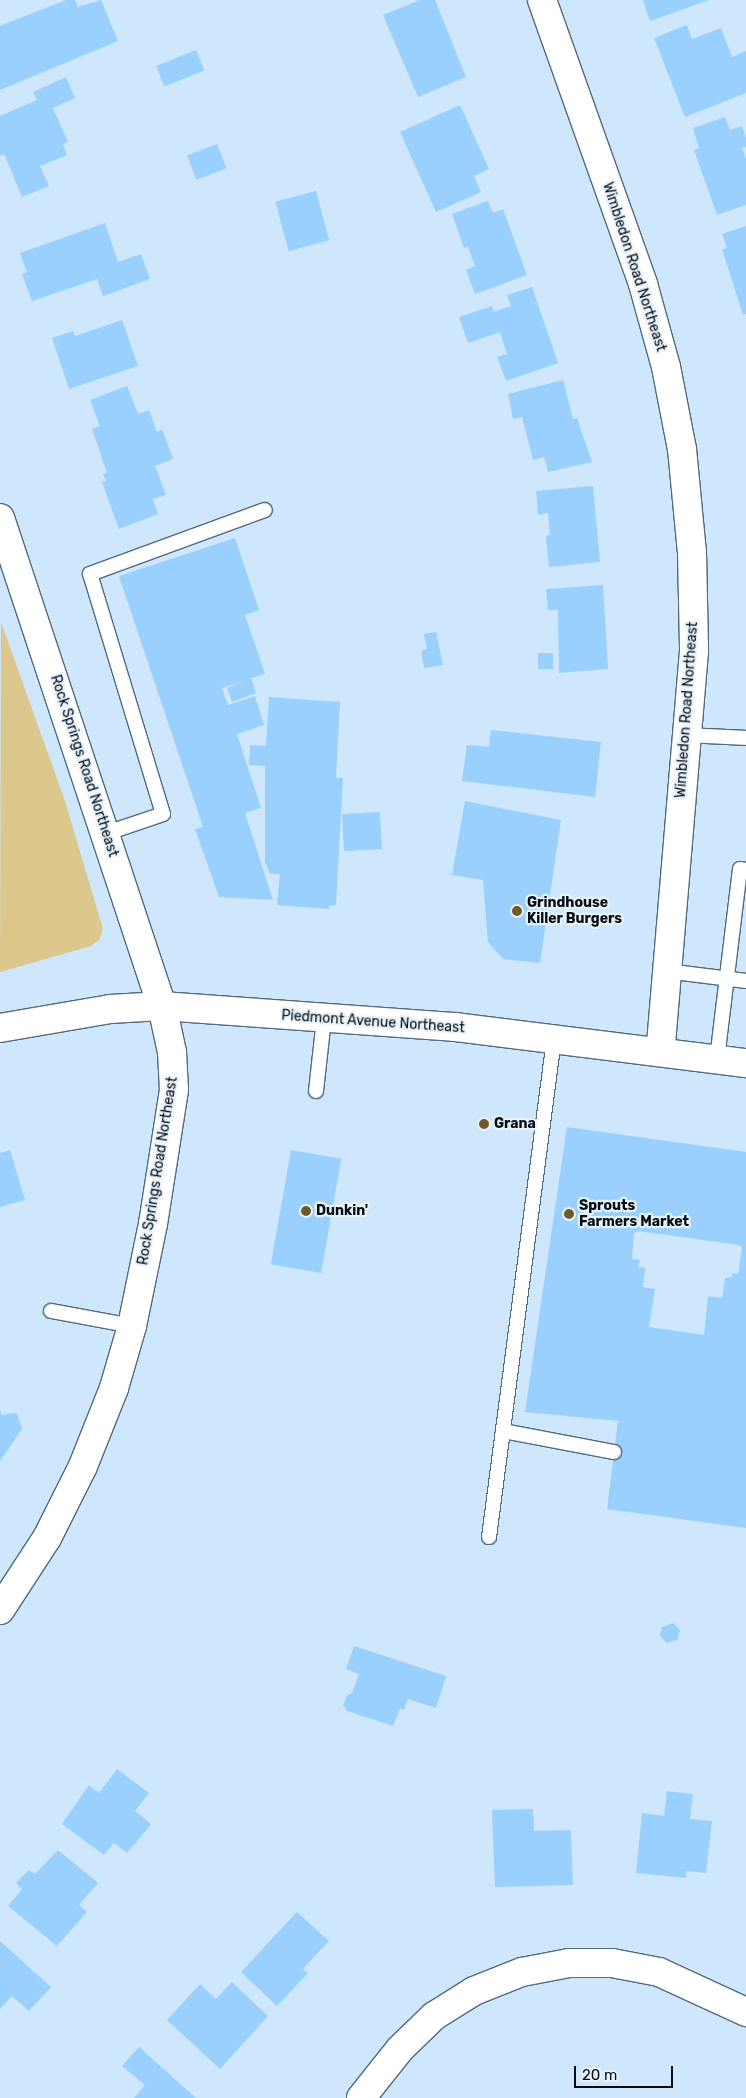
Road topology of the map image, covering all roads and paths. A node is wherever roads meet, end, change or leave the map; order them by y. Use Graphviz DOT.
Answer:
graph roads {
  1 [pos="542,0"];
  2 [pos="265,510"];
  3 [pos="0,518"];
  4 [pos="687,735"];
  5 [pos="746,738"];
  6 [pos="107,833"];
  7 [pos="746,870"];
  8 [pos="666,971"];
  9 [pos="725,979"];
  10 [pos="746,981"];
  11 [pos="162,1006"];
  12 [pos="324,1018"];
  13 [pos="0,1028"];
  14 [pos="554,1039"];
  15 [pos="660,1052"];
  16 [pos="716,1059"];
  17 [pos="746,1063"];
  18 [pos="316,1091"];
  19 [pos="51,1311"];
  20 [pos="132,1326"];
  21 [pos="503,1431"];
  22 [pos="614,1452"];
  23 [pos="489,1537"];
  24 [pos="0,1610"];
  25 [pos="746,2012"];
  26 [pos="361,2098"];
  1 -- 4 [label="street, Wimbledon Road Northeast"];
  2 -- 6 [label="lane"];
  3 -- 6 [label="street, Rock Springs Road Northeast"];
  4 -- 5 [label="lane"];
  4 -- 8 [label="street, Wimbledon Road Northeast"];
  6 -- 11 [label="street, Rock Springs Road Northeast"];
  7 -- 9 [label="lane"];
  8 -- 9 [label="lane"];
  8 -- 15 [label="street, Wimbledon Road Northeast"];
  9 -- 10 [label="lane"];
  9 -- 16 [label="lane"];
  11 -- 12 [label="street, Piedmont Avenue Northeast"];
  11 -- 13 [label="street, Piedmont Avenue Northeast"];
  11 -- 20 [label="street, Rock Springs Road Northeast"];
  12 -- 14 [label="street, Piedmont Avenue Northeast"];
  12 -- 18 [label="lane"];
  14 -- 15 [label="street, Piedmont Avenue Northeast"];
  14 -- 21 [label="lane"];
  15 -- 16 [label="street, Piedmont Avenue Northeast"];
  16 -- 17 [label="street, Piedmont Avenue Northeast"];
  19 -- 20 [label="lane"];
  20 -- 24 [label="street, Rock Springs Road Northeast"];
  21 -- 22 [label="lane"];
  21 -- 23 [label="lane"];
  25 -- 26 [label="street"];
}
